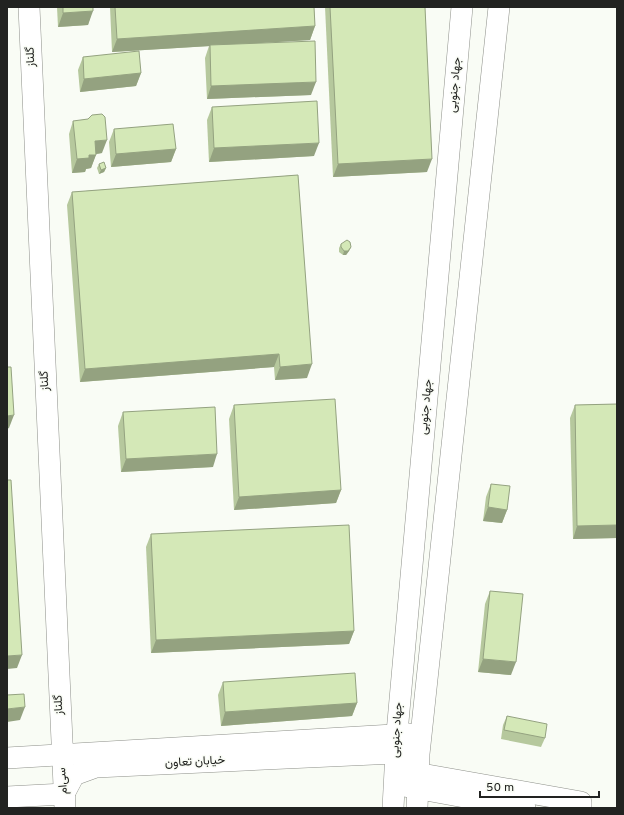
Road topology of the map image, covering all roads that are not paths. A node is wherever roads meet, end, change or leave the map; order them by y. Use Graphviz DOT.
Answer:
graph roads {
  1 [pos="29,7"];
  2 [pos="462,7"];
  3 [pos="498,7"];
  4 [pos="61,755"];
  5 [pos="7,758"];
  6 [pos="395,760"];
  7 [pos="419,762"];
  8 [pos="7,797"];
  9 [pos="64,801"];
  10 [pos="393,808"];
  11 [pos="416,808"];
  12 [pos="525,808"];
  13 [pos="580,808"];
  1 -- 4 [label="street, گلناز"];
  2 -- 6 [label="street, جهاد جنوبی"];
  3 -- 7 [label="street, جهاد جنوبی"];
  4 -- 5 [label="street, خیابان تعاون"];
  4 -- 6 [label="street, خیابان تعاون"];
  4 -- 9 [label="street, سی‌ام"];
  6 -- 7 [label="street"];
  6 -- 7 [label="street"];
  6 -- 9 [label="street, خیابان تعاون"];
  6 -- 10 [label="street, جهاد جنوبی"];
  7 -- 11 [label="street, جهاد جنوبی"];
  7 -- 12 [label="street"];
  7 -- 13 [label="street"];
  8 -- 9 [label="street"];
}
